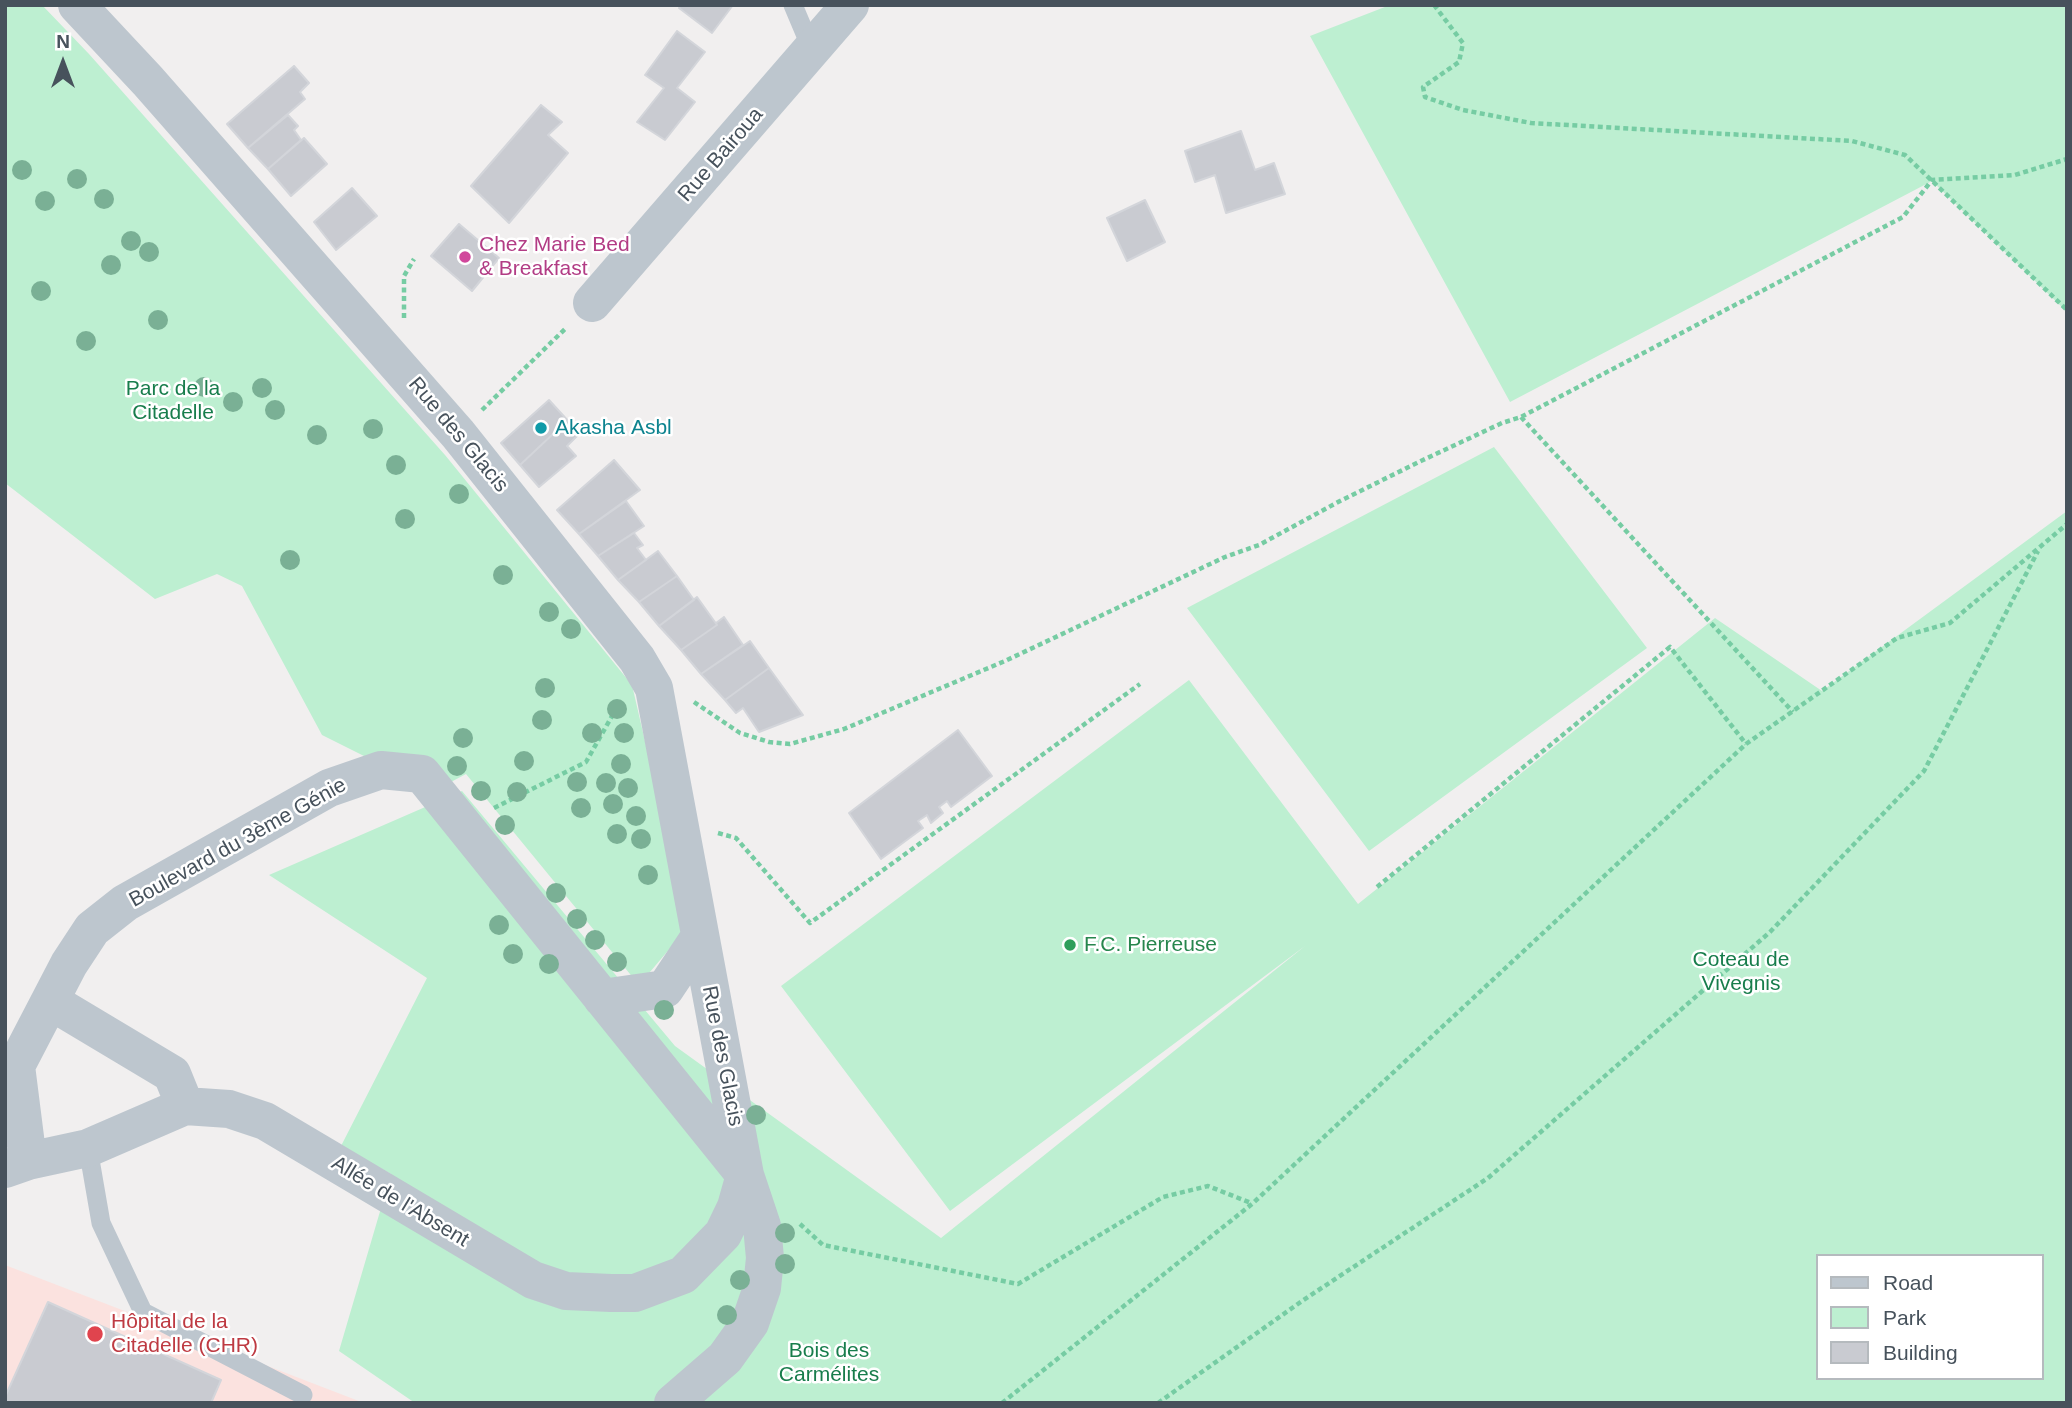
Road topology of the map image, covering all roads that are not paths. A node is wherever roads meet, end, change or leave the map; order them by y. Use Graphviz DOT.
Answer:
graph roads {
  1 [pos="77,5"];
  2 [pos="793,5"];
  3 [pos="850,5"];
  4 [pos="812,50"];
  5 [pos="592,303"];
  6 [pos="699,938"];
  7 [pos="602,998"];
  8 [pos="50,1001"];
  9 [pos="185,1106"];
  10 [pos="88,1148"];
  11 [pos="17,1165"];
  12 [pos="744,1175"];
  13 [pos="303,1395"];
  14 [pos="673,1403"];
  1 -- 6 [label="street, Rue des Glacis"];
  2 -- 4 [label="lane"];
  3 -- 4 [label="street, Rue Bairoua"];
  4 -- 5 [label="street, Rue Bairoua"];
  6 -- 7 [label="street, Rue des Glacis"];
  6 -- 12 [label="street, Rue des Glacis"];
  7 -- 8 [label="street, Boulevard du 3ème Génie"];
  7 -- 12 [label="street, Boulevard du 3ème Génie"];
  8 -- 9 [label="street"];
  8 -- 11 [label="street, Boulevard du 3ème Génie"];
  9 -- 10 [label="street, Allée de l'Absent"];
  9 -- 12 [label="street, Allée de l'Absent"];
  10 -- 11 [label="street, Allée de l'Absent"];
  10 -- 13 [label="lane"];
  12 -- 14 [label="street"];
}
